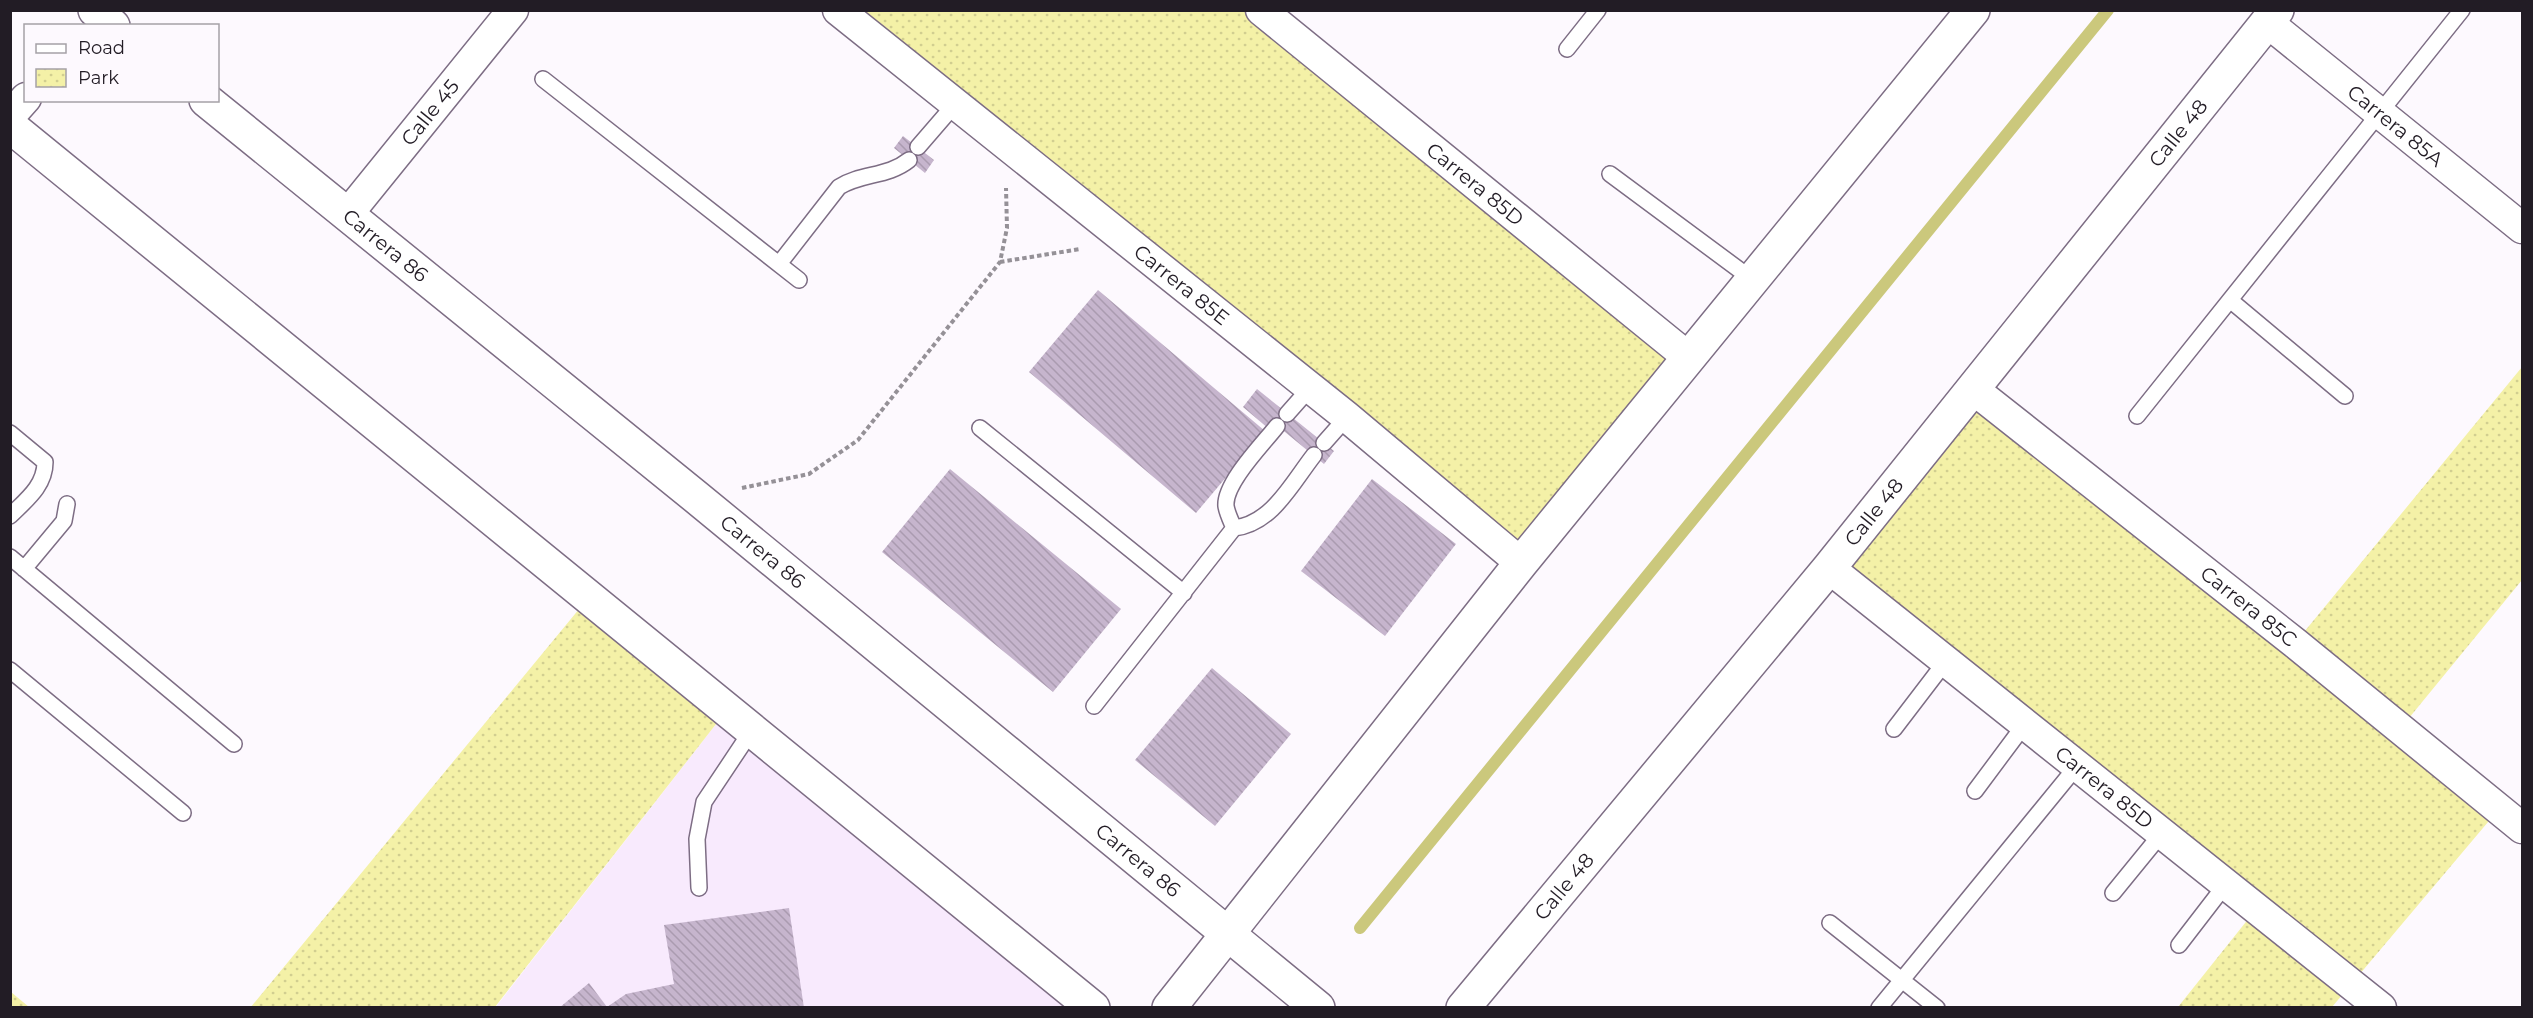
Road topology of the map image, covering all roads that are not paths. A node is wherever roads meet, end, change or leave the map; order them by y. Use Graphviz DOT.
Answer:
graph roads {
  1 [pos="513,10"];
  2 [pos="838,10"];
  3 [pos="1261,10"];
  4 [pos="1599,10"];
  5 [pos="1973,10"];
  6 [pos="2462,10"];
  7 [pos="2272,16"];
  8 [pos="1567,50"];
  9 [pos="543,79"];
  10 [pos="24,100"];
  11 [pos="208,102"];
  12 [pos="956,103"];
  13 [pos="2380,113"];
  14 [pos="10,116"];
  15 [pos="10,126"];
  16 [pos="1610,174"];
  17 [pos="347,215"];
  18 [pos="2523,228"];
  19 [pos="779,264"];
  20 [pos="799,280"];
  21 [pos="1753,280"];
  22 [pos="2230,300"];
  23 [pos="1689,357"];
  24 [pos="1310,388"];
  25 [pos="1973,389"];
  26 [pos="2345,396"];
  27 [pos="2137,416"];
  28 [pos="1347,417"];
  29 [pos="980,429"];
  30 [pos="10,433"];
  31 [pos="1324,443"];
  32 [pos="1314,455"];
  33 [pos="67,504"];
  34 [pos="10,516"];
  35 [pos="1234,528"];
  36 [pos="10,557"];
  37 [pos="1521,562"];
  38 [pos="1829,568"];
  39 [pos="24,569"];
  40 [pos="1184,593"];
  41 [pos="1946,661"];
  42 [pos="10,670"];
  43 [pos="1094,706"];
  44 [pos="2025,724"];
  45 [pos="1894,729"];
  46 [pos="752,730"];
  47 [pos="234,744"];
  48 [pos="2077,766"];
  49 [pos="1975,791"];
  50 [pos="183,813"];
  51 [pos="2523,828"];
  52 [pos="2162,833"];
  53 [pos="2226,884"];
  54 [pos="699,888"];
  55 [pos="2113,893"];
  56 [pos="1830,923"];
  57 [pos="1228,934"];
  58 [pos="2179,945"];
  59 [pos="1902,980"];
  60 [pos="1093,1008"];
  61 [pos="1169,1008"];
  62 [pos="1318,1008"];
  63 [pos="1462,1008"];
  64 [pos="1879,1008"];
  65 [pos="1937,1008"];
  66 [pos="2381,1008"];
  1 -- 17 [label="street, Calle 45"];
  2 -- 12 [label="street, Carrera 85E"];
  3 -- 23 [label="street, Carrera 85D"];
  4 -- 8 [label="lane"];
  5 -- 21 [label="street"];
  6 -- 13 [label="lane"];
  7 -- 13 [label="street, Carrera 85A"];
  7 -- 25 [label="street, Calle 48"];
  9 -- 19 [label="lane"];
  10 -- 14 [label="street"];
  11 -- 17 [label="street, Carrera 86"];
  12 -- 19 [label="lane"];
  12 -- 24 [label="street, Carrera 85E"];
  13 -- 18 [label="street, Carrera 85A"];
  13 -- 22 [label="lane"];
  15 -- 46 [label="street"];
  16 -- 21 [label="lane"];
  17 -- 57 [label="street, Carrera 86"];
  19 -- 20 [label="lane"];
  21 -- 23 [label="street"];
  22 -- 26 [label="lane"];
  22 -- 27 [label="lane"];
  23 -- 37 [label="street"];
  24 -- 28 [label="street, Carrera 85E"];
  24 -- 35 [label="lane"];
  25 -- 38 [label="street, Calle 48"];
  25 -- 51 [label="street, Carrera 85C"];
  28 -- 31 [label="lane"];
  28 -- 37 [label="street, Carrera 85E"];
  29 -- 40 [label="lane"];
  30 -- 34 [label="lane"];
  32 -- 35 [label="lane"];
  33 -- 39 [label="lane"];
  35 -- 40 [label="lane"];
  36 -- 39 [label="lane"];
  37 -- 57 [label="street"];
  38 -- 41 [label="street, Carrera 85D"];
  38 -- 63 [label="street, Calle 48"];
  39 -- 47 [label="lane"];
  40 -- 43 [label="lane"];
  41 -- 44 [label="street, Carrera 85D"];
  41 -- 45 [label="lane"];
  42 -- 50 [label="lane"];
  44 -- 48 [label="street, Carrera 85D"];
  44 -- 49 [label="lane"];
  46 -- 54 [label="lane"];
  46 -- 60 [label="street"];
  48 -- 52 [label="street, Carrera 85D"];
  48 -- 59 [label="lane"];
  52 -- 53 [label="street, Carrera 85D"];
  52 -- 55 [label="lane"];
  53 -- 58 [label="lane"];
  53 -- 66 [label="street, Carrera 85D"];
  56 -- 59 [label="lane"];
  57 -- 61 [label="street"];
  57 -- 62 [label="street, Carrera 86"];
  59 -- 64 [label="lane"];
  59 -- 65 [label="lane"];
}
